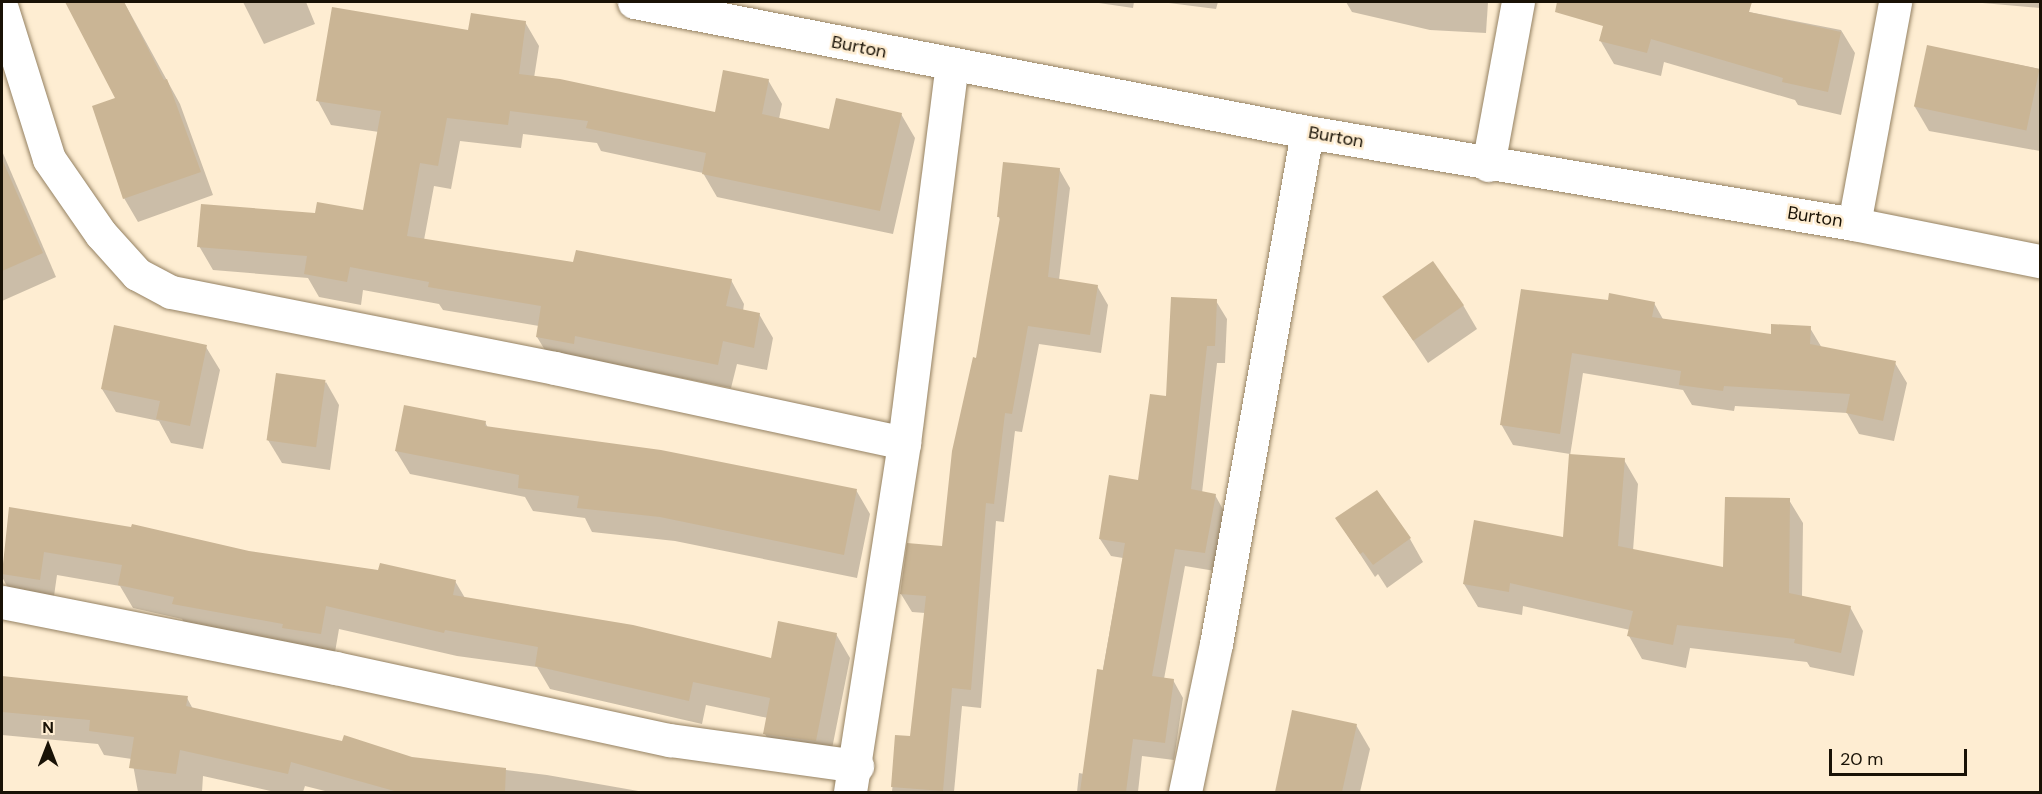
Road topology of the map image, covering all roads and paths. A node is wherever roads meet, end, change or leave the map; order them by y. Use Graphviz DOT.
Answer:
graph roads {
  1 [pos="634,2"];
  2 [pos="1518,2"];
  3 [pos="1896,2"];
  4 [pos="2,9"];
  5 [pos="952,65"];
  6 [pos="1307,132"];
  7 [pos="1488,165"];
  8 [pos="1854,224"];
  9 [pos="2040,261"];
  10 [pos="904,443"];
  11 [pos="2,602"];
  12 [pos="854,779"];
  13 [pos="1185,792"];
  1 -- 5 [label="street, Burton"];
  2 -- 7 [label="street"];
  3 -- 8 [label="street"];
  4 -- 10 [label="street"];
  5 -- 6 [label="street, Burton"];
  5 -- 10 [label="street"];
  6 -- 7 [label="street, Burton"];
  6 -- 13 [label="street"];
  7 -- 8 [label="street, Burton"];
  8 -- 9 [label="street, Burton"];
  10 -- 12 [label="street"];
  11 -- 12 [label="street"];
}
